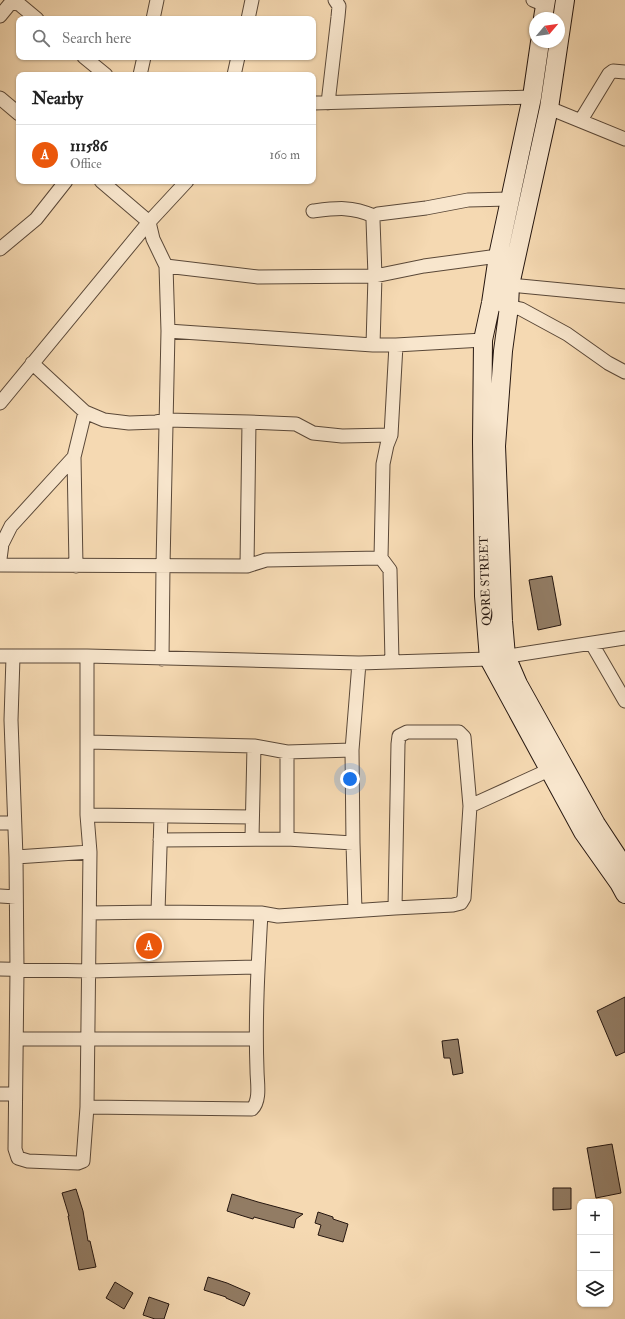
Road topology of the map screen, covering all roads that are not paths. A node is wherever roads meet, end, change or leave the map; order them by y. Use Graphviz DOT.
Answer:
graph roads {
  1 [pos="157,0"];
  2 [pos="252,0"];
  3 [pos="335,0"];
  4 [pos="565,0"];
  5 [pos="0,16"];
  6 [pos="33,16"];
  7 [pos="154,16"];
  8 [pos="249,16"];
  9 [pos="539,48"];
  10 [pos="88,60"];
  11 [pos="143,60"];
  12 [pos="237,60"];
  13 [pos="102,72"];
  14 [pos="141,72"];
  15 [pos="235,72"];
  16 [pos="625,72"];
  17 [pos="532,97"];
  18 [pos="0,98"];
  19 [pos="316,103"];
  20 [pos="328,103"];
  21 [pos="549,108"];
  22 [pos="16,111"];
  23 [pos="581,120"];
  24 [pos="625,139"];
  25 [pos="64,184"];
  26 [pos="105,184"];
  27 [pos="184,184"];
  28 [pos="510,198"];
  29 [pos="313,211"];
  30 [pos="374,216"];
  31 [pos="149,222"];
  32 [pos="503,233"];
  33 [pos="520,236"];
  34 [pos="0,249"];
  35 [pos="498,256"];
  36 [pos="166,266"];
  37 [pos="375,276"];
  38 [pos="510,285"];
  39 [pos="625,296"];
  40 [pos="491,303"];
  41 [pos="509,307"];
  42 [pos="168,331"];
  43 [pos="482,340"];
  44 [pos="373,345"];
  45 [pos="396,345"];
  46 [pos="32,363"];
  47 [pos="625,372"];
  48 [pos="4,389"];
  49 [pos="0,403"];
  50 [pos="84,412"];
  51 [pos="167,420"];
  52 [pos="249,422"];
  53 [pos="391,435"];
  54 [pos="74,457"];
  55 [pos="381,558"];
  56 [pos="0,559"];
  57 [pos="0,565"];
  58 [pos="76,566"];
  59 [pos="163,566"];
  60 [pos="247,566"];
  61 [pos="625,638"];
  62 [pos="592,644"];
  63 [pos="0,656"];
  64 [pos="87,656"];
  65 [pos="13,657"];
  66 [pos="498,658"];
  67 [pos="162,659"];
  68 [pos="392,662"];
  69 [pos="359,663"];
  70 [pos="625,701"];
  71 [pos="6,741"];
  72 [pos="88,742"];
  73 [pos="254,746"];
  74 [pos="352,750"];
  75 [pos="287,752"];
  76 [pos="549,770"];
  77 [pos="470,806"];
  78 [pos="87,815"];
  79 [pos="161,816"];
  80 [pos="252,817"];
  81 [pos="0,823"];
  82 [pos="14,823"];
  83 [pos="252,838"];
  84 [pos="287,839"];
  85 [pos="160,840"];
  86 [pos="353,843"];
  87 [pos="90,852"];
  88 [pos="16,857"];
  89 [pos="625,868"];
  90 [pos="625,894"];
  91 [pos="0,896"];
  92 [pos="16,897"];
  93 [pos="395,908"];
  94 [pos="355,911"];
  95 [pos="158,912"];
  96 [pos="90,913"];
  97 [pos="261,913"];
  98 [pos="258,967"];
  99 [pos="0,969"];
  100 [pos="17,970"];
  101 [pos="89,971"];
  102 [pos="88,1038"];
  103 [pos="256,1038"];
  104 [pos="17,1039"];
  105 [pos="0,1094"];
  106 [pos="15,1094"];
  107 [pos="87,1107"];
  1 -- 7 [label="street"];
  2 -- 8 [label="street"];
  3 -- 20 [label="street"];
  4 -- 21 [label="street, QORE STREET"];
  5 -- 6 [label="street"];
  9 -- 17 [label="street, QORE STREET"];
  10 -- 13 [label="street"];
  11 -- 14 [label="street"];
  12 -- 15 [label="street"];
  16 -- 23 [label="street"];
  17 -- 20 [label="street"];
  17 -- 28 [label="street, QORE STREET"];
  18 -- 22 [label="street"];
  19 -- 20 [label="street"];
  21 -- 23 [label="street"];
  21 -- 33 [label="street, QORE STREET"];
  23 -- 24 [label="street"];
  25 -- 34 [label="street"];
  26 -- 31 [label="street"];
  27 -- 31 [label="street"];
  28 -- 30 [label="street"];
  28 -- 32 [label="street, QORE STREET"];
  29 -- 30 [label="street"];
  30 -- 37 [label="street"];
  31 -- 36 [label="street"];
  31 -- 46 [label="street"];
  32 -- 33 [label="street"];
  32 -- 35 [label="street, QORE STREET"];
  33 -- 38 [label="street, QORE STREET"];
  35 -- 37 [label="street"];
  35 -- 40 [label="street, QORE STREET"];
  36 -- 37 [label="street"];
  36 -- 42 [label="street"];
  37 -- 44 [label="street"];
  38 -- 39 [label="street"];
  38 -- 41 [label="street, QORE STREET"];
  40 -- 41 [label="street"];
  40 -- 43 [label="street, QORE STREET"];
  41 -- 47 [label="street"];
  41 -- 66 [label="street, QORE STREET"];
  42 -- 44 [label="street"];
  42 -- 51 [label="street"];
  43 -- 45 [label="street"];
  43 -- 66 [label="street, QORE STREET"];
  44 -- 45 [label="street"];
  45 -- 53 [label="street"];
  46 -- 48 [label="street"];
  46 -- 50 [label="street"];
  48 -- 49 [label="street"];
  50 -- 51 [label="street"];
  50 -- 54 [label="street"];
  51 -- 52 [label="street"];
  51 -- 59 [label="street"];
  52 -- 53 [label="street"];
  52 -- 60 [label="street"];
  53 -- 55 [label="street"];
  54 -- 56 [label="street"];
  54 -- 58 [label="street"];
  55 -- 60 [label="street"];
  55 -- 68 [label="street"];
  57 -- 58 [label="street"];
  58 -- 59 [label="street"];
  59 -- 60 [label="street"];
  59 -- 67 [label="street"];
  61 -- 62 [label="street"];
  62 -- 66 [label="street"];
  62 -- 70 [label="street"];
  63 -- 65 [label="street"];
  64 -- 65 [label="street"];
  64 -- 67 [label="street"];
  64 -- 72 [label="street"];
  65 -- 71 [label="street"];
  66 -- 68 [label="street"];
  66 -- 76 [label="street, QORE STREET"];
  66 -- 89 [label="street, QORE STREET"];
  67 -- 69 [label="street"];
  68 -- 69 [label="street"];
  69 -- 74 [label="street"];
  71 -- 82 [label="street"];
  72 -- 73 [label="street"];
  72 -- 78 [label="street"];
  73 -- 75 [label="street"];
  73 -- 80 [label="street"];
  74 -- 75 [label="street"];
  74 -- 86 [label="street"];
  75 -- 84 [label="street"];
  76 -- 77 [label="street"];
  76 -- 90 [label="street, QORE STREET"];
  77 -- 93 [label="street"];
  77 -- 93 [label="street"];
  78 -- 79 [label="street"];
  78 -- 87 [label="street"];
  79 -- 80 [label="street"];
  79 -- 85 [label="street"];
  80 -- 83 [label="street"];
  81 -- 82 [label="street"];
  82 -- 88 [label="street"];
  83 -- 84 [label="street"];
  83 -- 85 [label="street"];
  84 -- 86 [label="street"];
  85 -- 95 [label="street"];
  86 -- 94 [label="street"];
  87 -- 88 [label="street"];
  87 -- 96 [label="street"];
  88 -- 92 [label="street"];
  91 -- 92 [label="street"];
  92 -- 100 [label="street"];
  93 -- 94 [label="street"];
  94 -- 97 [label="street"];
  95 -- 96 [label="street"];
  95 -- 97 [label="street"];
  96 -- 101 [label="street"];
  97 -- 98 [label="street"];
  98 -- 101 [label="street"];
  98 -- 103 [label="street"];
  99 -- 100 [label="street"];
  100 -- 101 [label="street"];
  100 -- 104 [label="street"];
  101 -- 102 [label="street"];
  102 -- 103 [label="street"];
  102 -- 104 [label="street"];
  102 -- 107 [label="street"];
  103 -- 107 [label="street"];
  104 -- 106 [label="street"];
  105 -- 106 [label="street"];
  106 -- 107 [label="street"];
}
